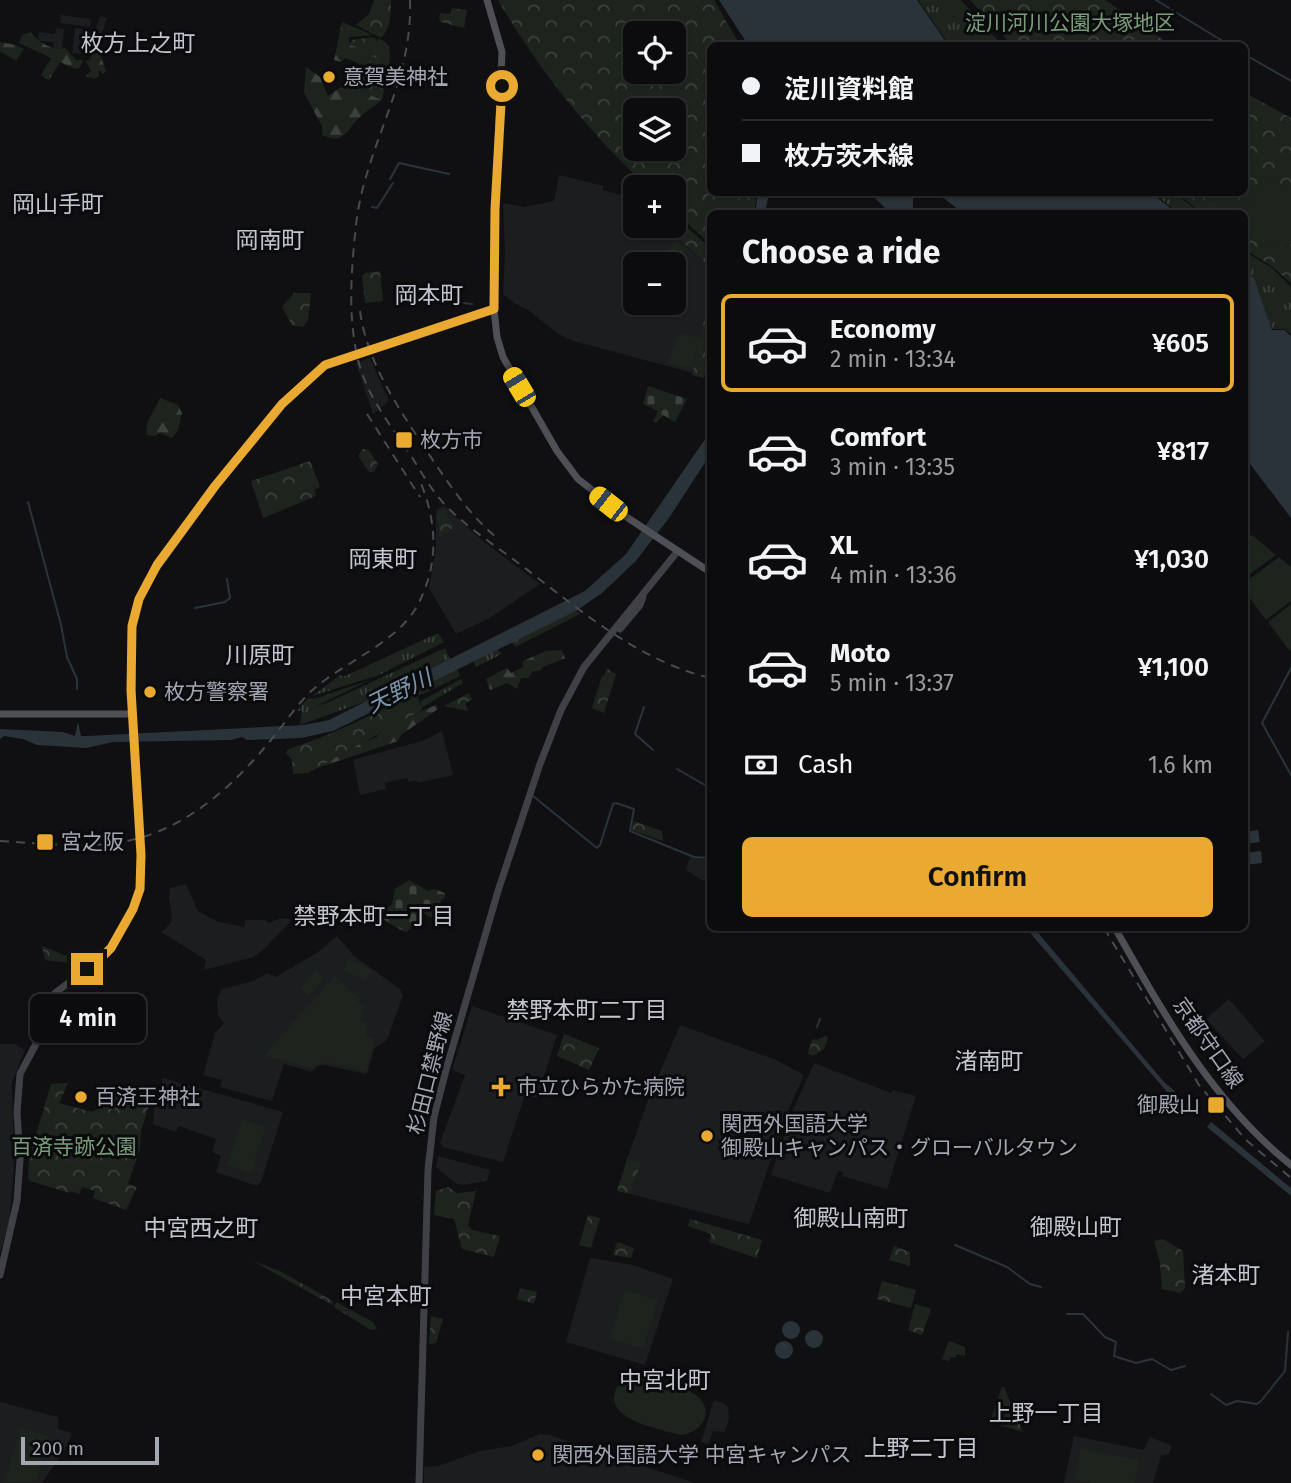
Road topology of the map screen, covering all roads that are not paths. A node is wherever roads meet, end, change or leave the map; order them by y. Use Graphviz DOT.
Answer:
graph roads {
  1 [pos="487,0"];
  2 [pos="494,309"];
  3 [pos="677,552"];
  4 [pos="707,570"];
  5 [pos="0,714"];
  6 [pos="132,714"];
  7 [pos="1117,931"];
  8 [pos="1291,1165"];
  9 [pos="0,1275"];
  10 [pos="419,1483"];
  1 -- 2 [label="main road"];
  2 -- 3 [label="main road"];
  2 -- 6 [label="main road"];
  3 -- 4 [label="main road"];
  3 -- 10 [label="main road, 杉田口禁野線"];
  5 -- 6 [label="main road"];
  6 -- 9 [label="main road"];
  7 -- 8 [label="main road, 京都守口線"];
}
